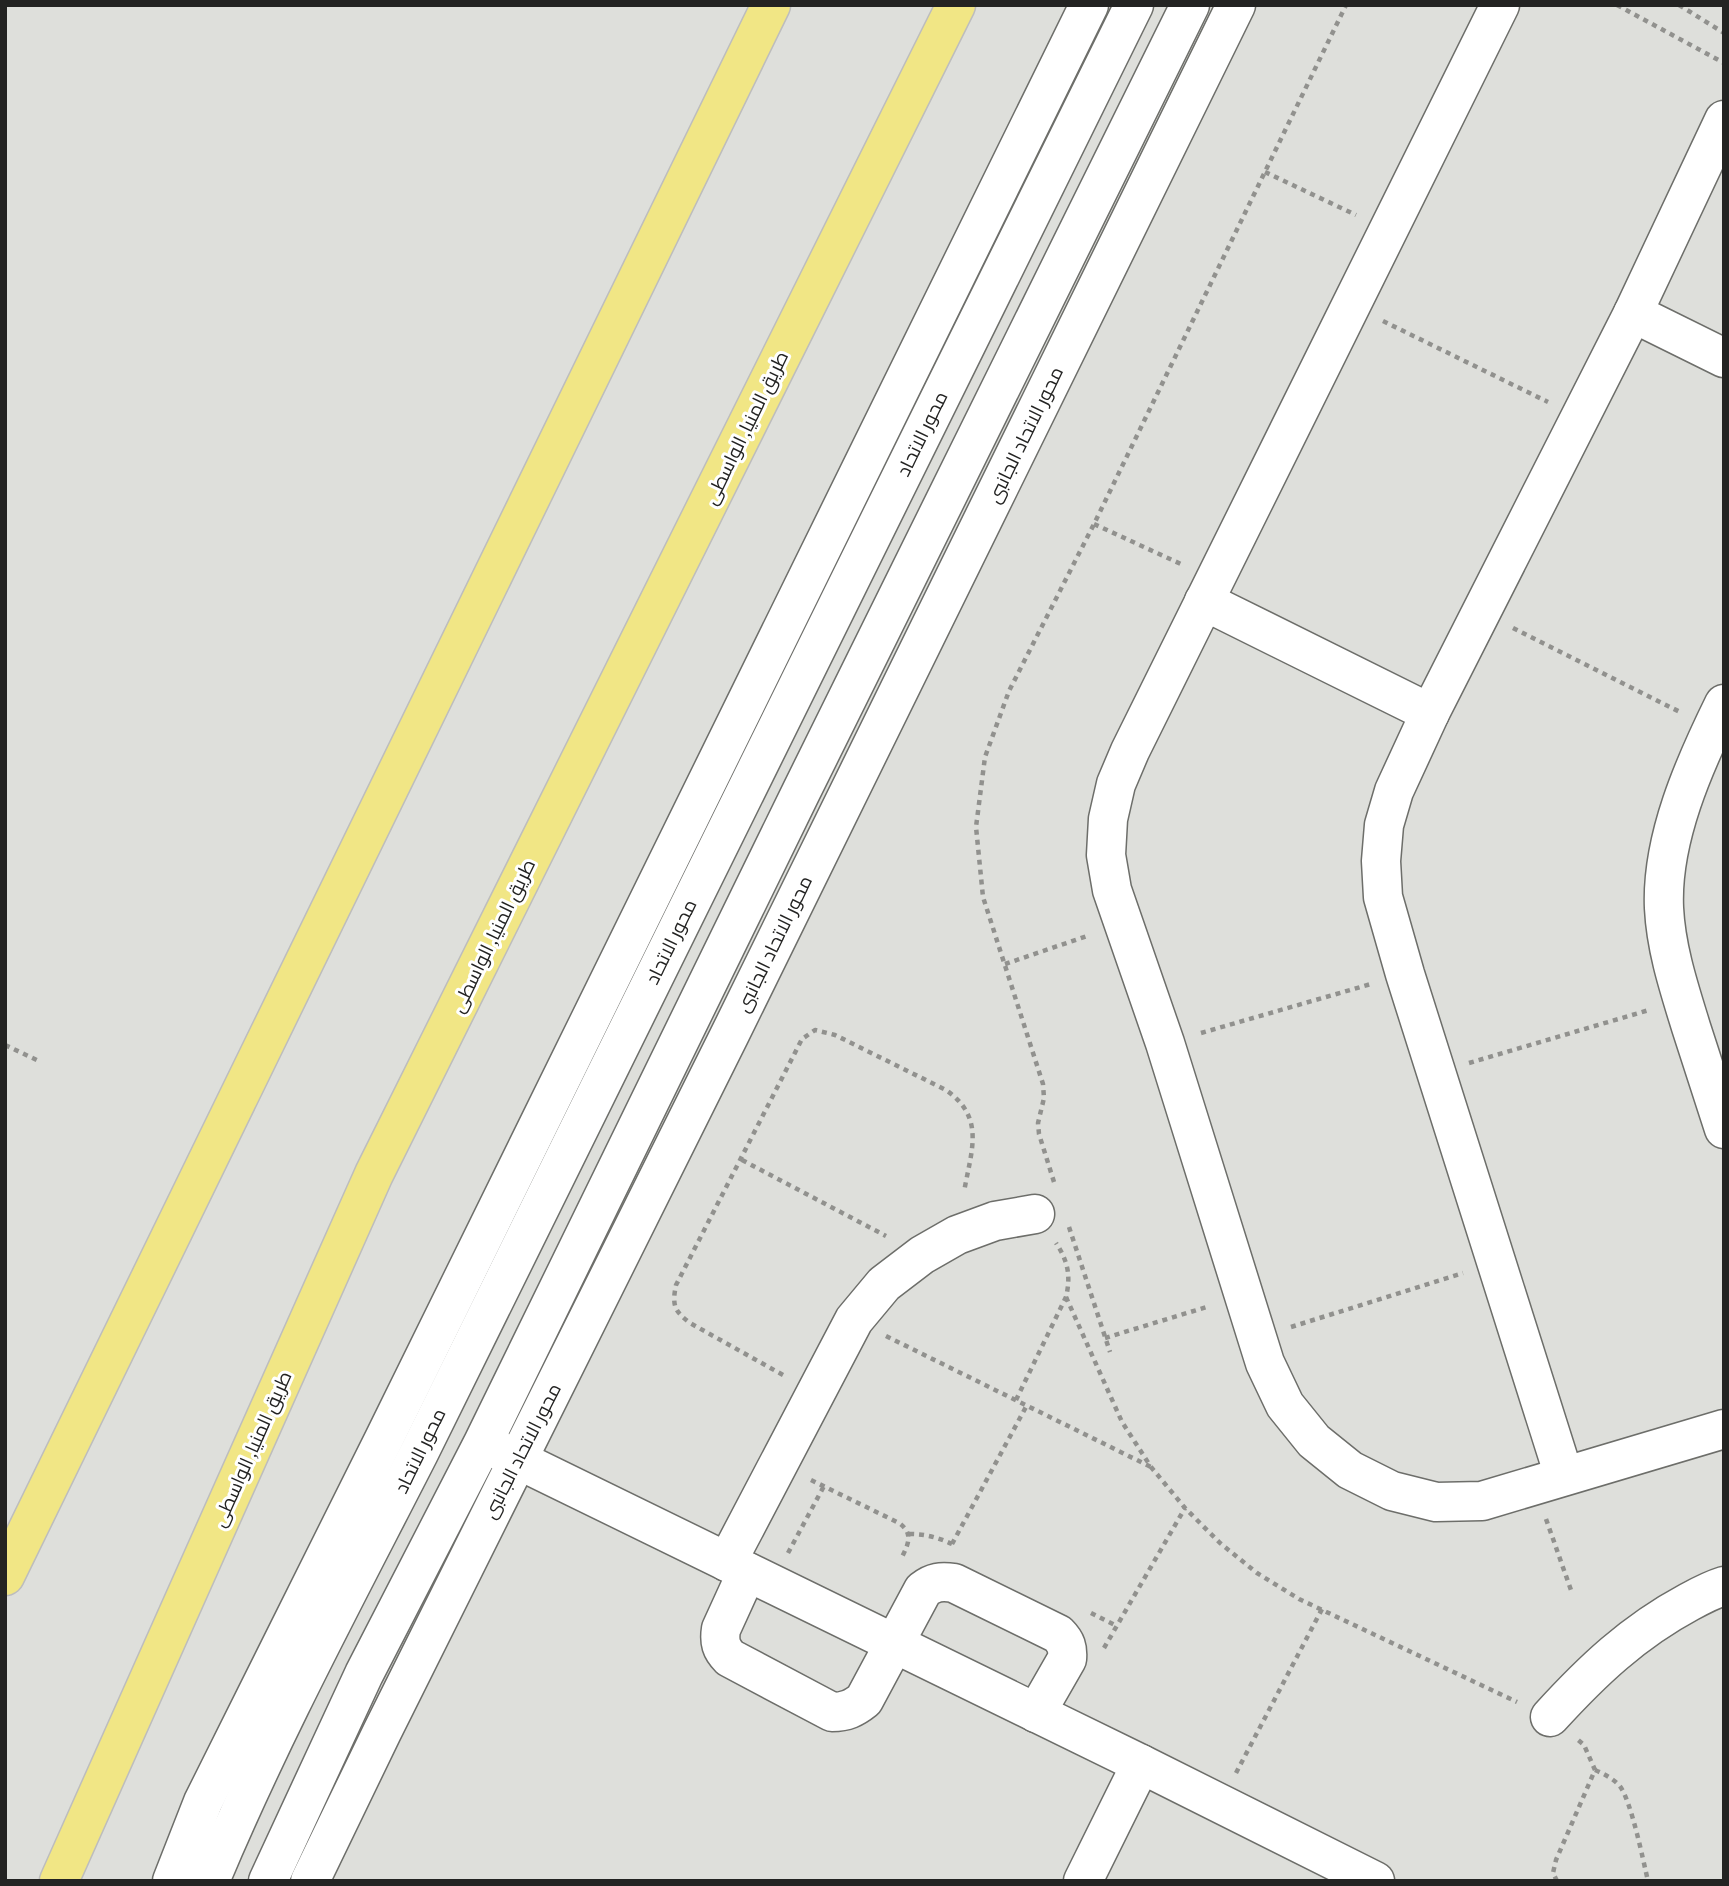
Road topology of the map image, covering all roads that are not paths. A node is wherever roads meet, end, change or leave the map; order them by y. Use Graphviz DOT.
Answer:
graph roads {
  1 [pos="771,5"];
  2 [pos="956,5"];
  3 [pos="1089,5"];
  4 [pos="1134,5"];
  5 [pos="1190,5"];
  6 [pos="1236,5"];
  7 [pos="1500,5"];
  8 [pos="1724,120"];
  9 [pos="1633,313"];
  10 [pos="1724,358"];
  11 [pos="1210,591"];
  12 [pos="1430,713"];
  13 [pos="1718,716"];
  14 [pos="673,850"];
  15 [pos="708,867"];
  16 [pos="1724,1129"];
  17 [pos="1052,1206"];
  18 [pos="1724,1429"];
  19 [pos="385,1437"];
  20 [pos="427,1437"];
  21 [pos="483,1443"];
  22 [pos="517,1460"];
  23 [pos="1549,1481"];
  24 [pos="749,1573"];
  25 [pos="5,1576"];
  26 [pos="1724,1586"];
  27 [pos="895,1644"];
  28 [pos="1036,1713"];
  29 [pos="1550,1717"];
  30 [pos="1141,1764"];
  31 [pos="60,1881"];
  32 [pos="172,1881"];
  33 [pos="210,1881"];
  34 [pos="268,1881"];
  35 [pos="310,1881"];
  36 [pos="1083,1881"];
  37 [pos="1375,1881"];
  1 -- 25 [label="main road"];
  2 -- 31 [label="main road, طريق المنيا, الواسطى"];
  3 -- 14 [label="street"];
  4 -- 15 [label="street, محور الاتحاد"];
  5 -- 21 [label="street"];
  6 -- 22 [label="street, محور الاتحاد الجانبى"];
  7 -- 11 [label="street"];
  8 -- 9 [label="street"];
  9 -- 10 [label="street"];
  9 -- 12 [label="street"];
  11 -- 12 [label="street"];
  11 -- 23 [label="street"];
  12 -- 23 [label="street"];
  13 -- 16 [label="street"];
  14 -- 15 [label="street"];
  14 -- 19 [label="street"];
  15 -- 20 [label="street, محور الاتحاد"];
  17 -- 24 [label="street"];
  18 -- 23 [label="street"];
  19 -- 20 [label="street"];
  19 -- 32 [label="street"];
  20 -- 21 [label="street"];
  20 -- 33 [label="street, محور الاتحاد"];
  21 -- 22 [label="street"];
  21 -- 34 [label="street"];
  22 -- 24 [label="street"];
  22 -- 35 [label="street, محور الاتحاد الجانبى"];
  24 -- 27 [label="street"];
  24 -- 27 [label="street"];
  26 -- 29 [label="street"];
  27 -- 28 [label="street"];
  27 -- 28 [label="street"];
  28 -- 30 [label="street"];
  30 -- 36 [label="street"];
  30 -- 37 [label="street"];
}
